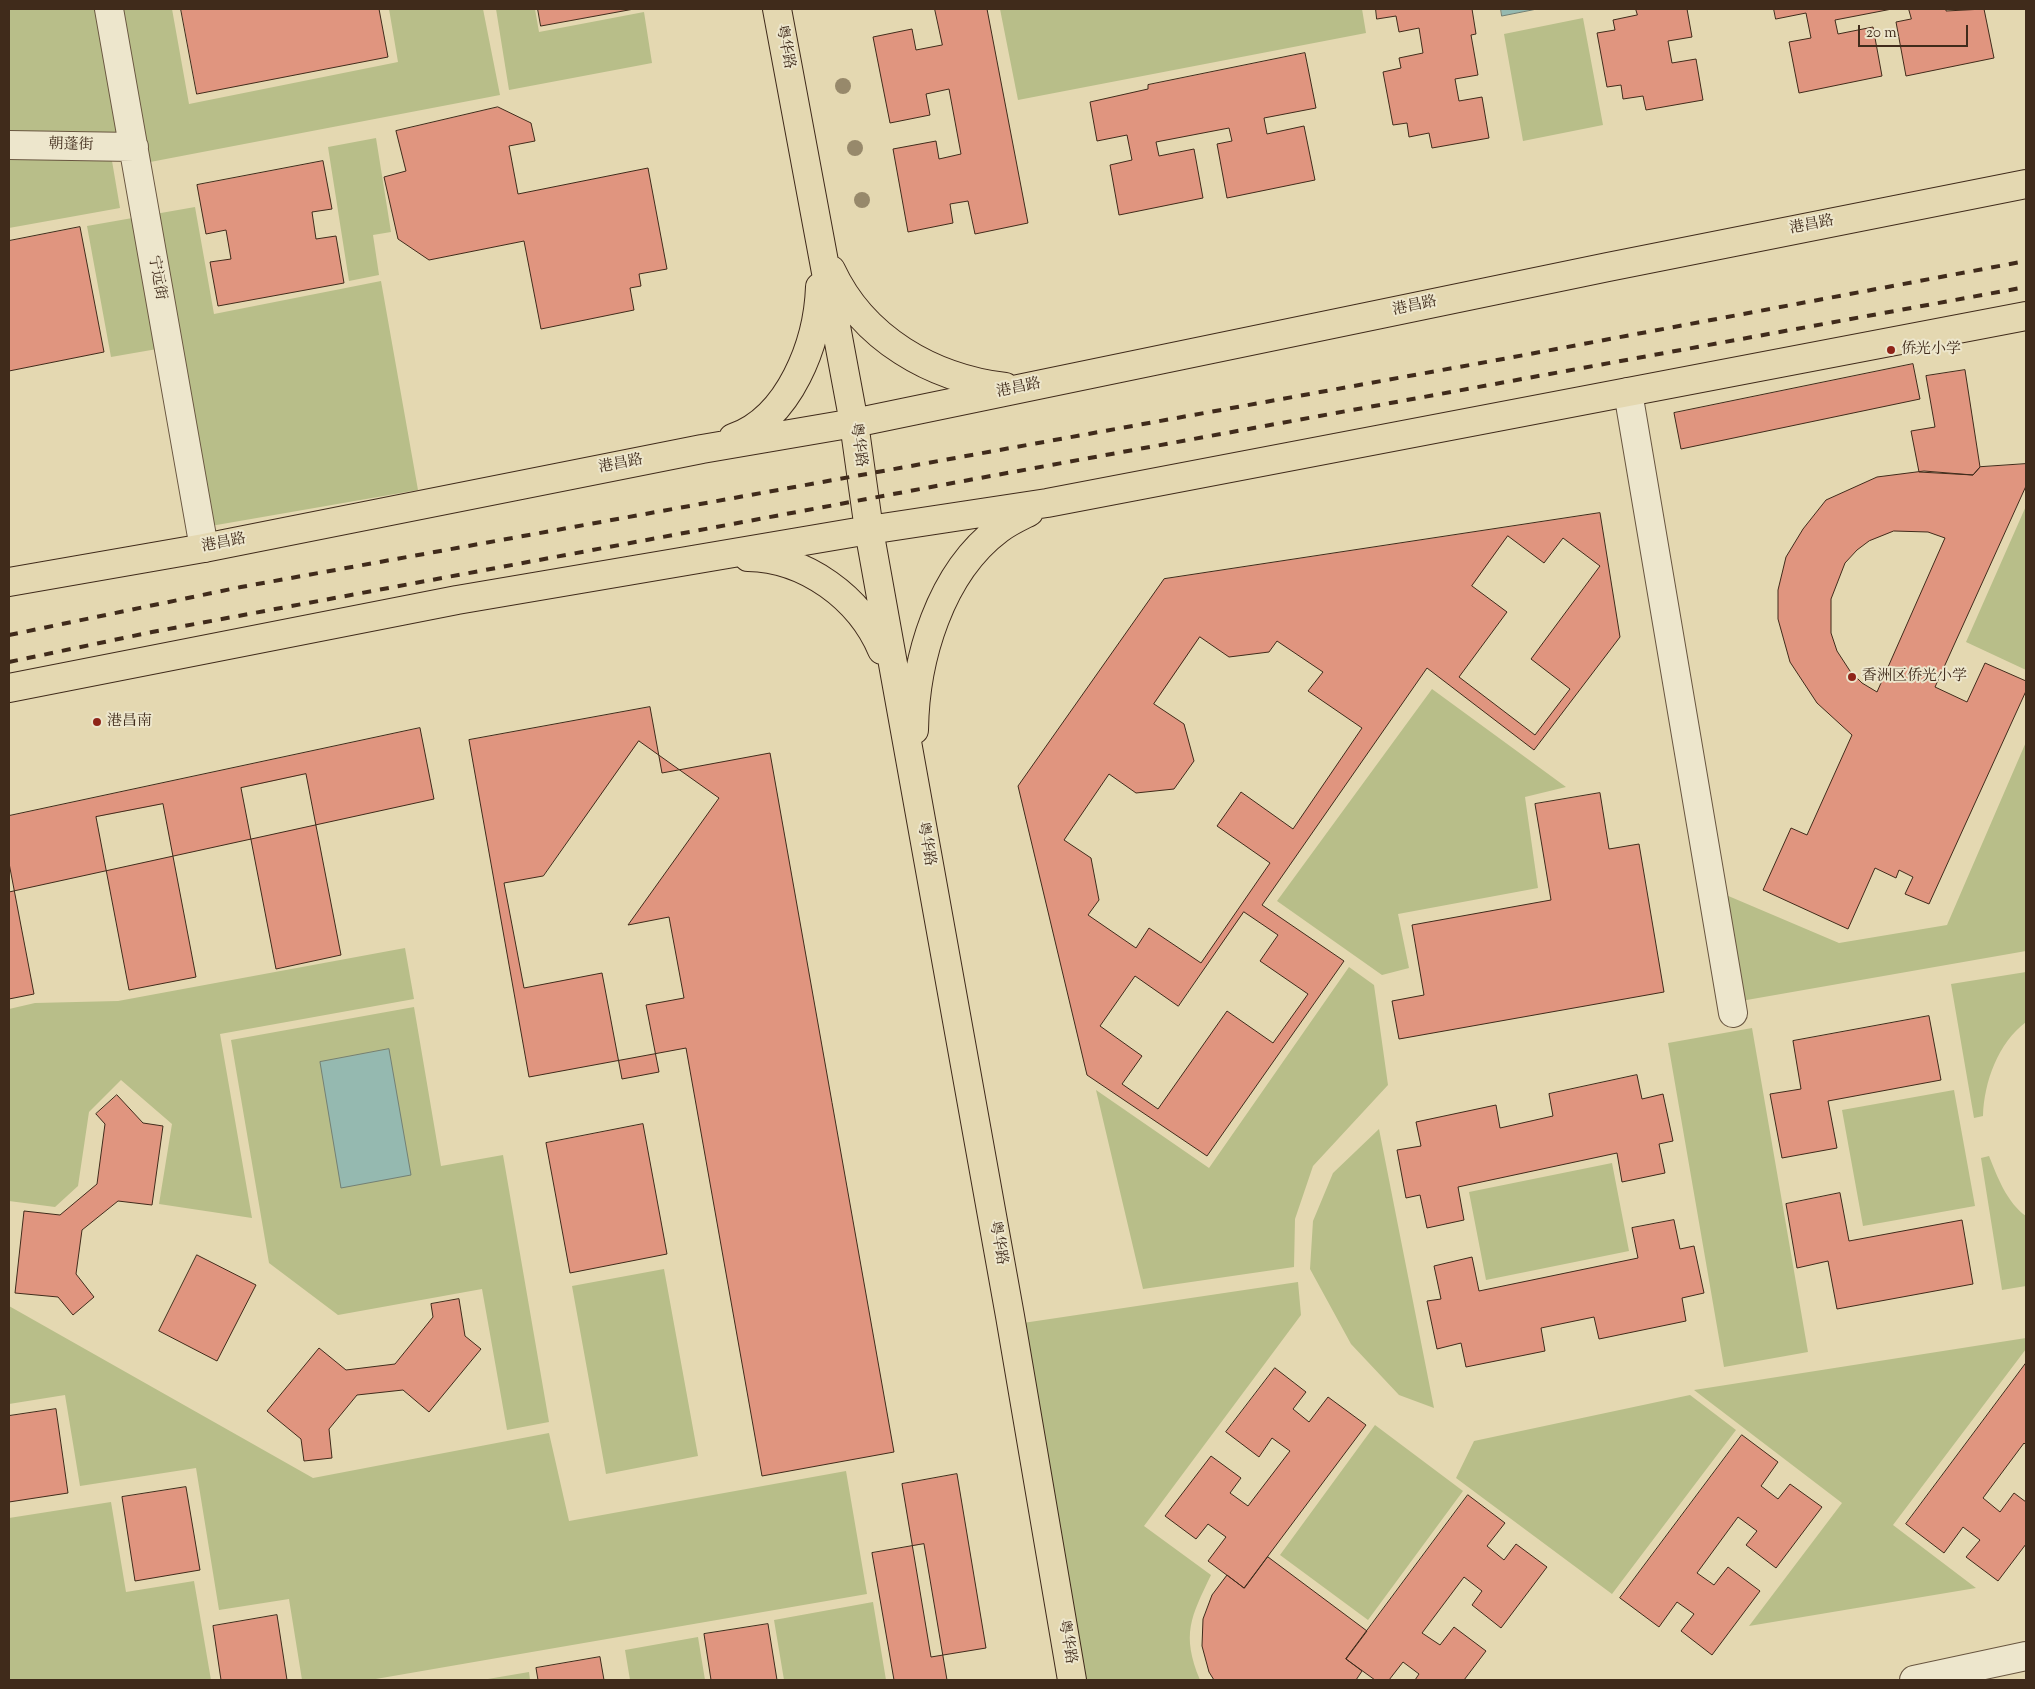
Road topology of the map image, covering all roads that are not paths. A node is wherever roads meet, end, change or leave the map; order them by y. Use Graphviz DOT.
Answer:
graph roads {
  1 [pos="110,9"];
  2 [pos="776,9"];
  3 [pos="9,145"];
  4 [pos="134,147"];
  5 [pos="2026,184"];
  6 [pos="822,251"];
  7 [pos="2026,316"];
  8 [pos="1026,388"];
  9 [pos="1628,392"];
  10 [pos="854,423"];
  11 [pos="702,449"];
  12 [pos="1046,503"];
  13 [pos="868,530"];
  14 [pos="204,548"];
  15 [pos="714,556"];
  16 [pos="9,582"];
  17 [pos="896,682"];
  18 [pos="9,688"];
  19 [pos="914,782"];
  20 [pos="1733,1013"];
  21 [pos="2026,1656"];
  22 [pos="1072,1680"];
  23 [pos="1914,1680"];
  1 -- 4 [label="street, 宁远街"];
  2 -- 6 [label="main road, 粤华路"];
  3 -- 4 [label="street, 朝蓬街"];
  4 -- 14 [label="street, 宁远街"];
  5 -- 8 [label="main road, 港昌路"];
  6 -- 8 [label="main road"];
  6 -- 10 [label="main road, 粤华路"];
  6 -- 11 [label="main road"];
  7 -- 9 [label="main road"];
  8 -- 10 [label="main road, 港昌路"];
  9 -- 12 [label="main road"];
  9 -- 20 [label="street"];
  10 -- 11 [label="main road, 港昌路"];
  10 -- 13 [label="main road, 粤华路"];
  11 -- 14 [label="main road, 港昌路"];
  12 -- 13 [label="main road"];
  12 -- 19 [label="main road"];
  13 -- 15 [label="main road"];
  13 -- 17 [label="main road, 粤华路"];
  14 -- 16 [label="main road, 港昌路"];
  15 -- 17 [label="main road"];
  15 -- 18 [label="main road"];
  17 -- 19 [label="main road, 粤华路"];
  19 -- 22 [label="main road, 粤华路"];
  21 -- 23 [label="street"];
}
